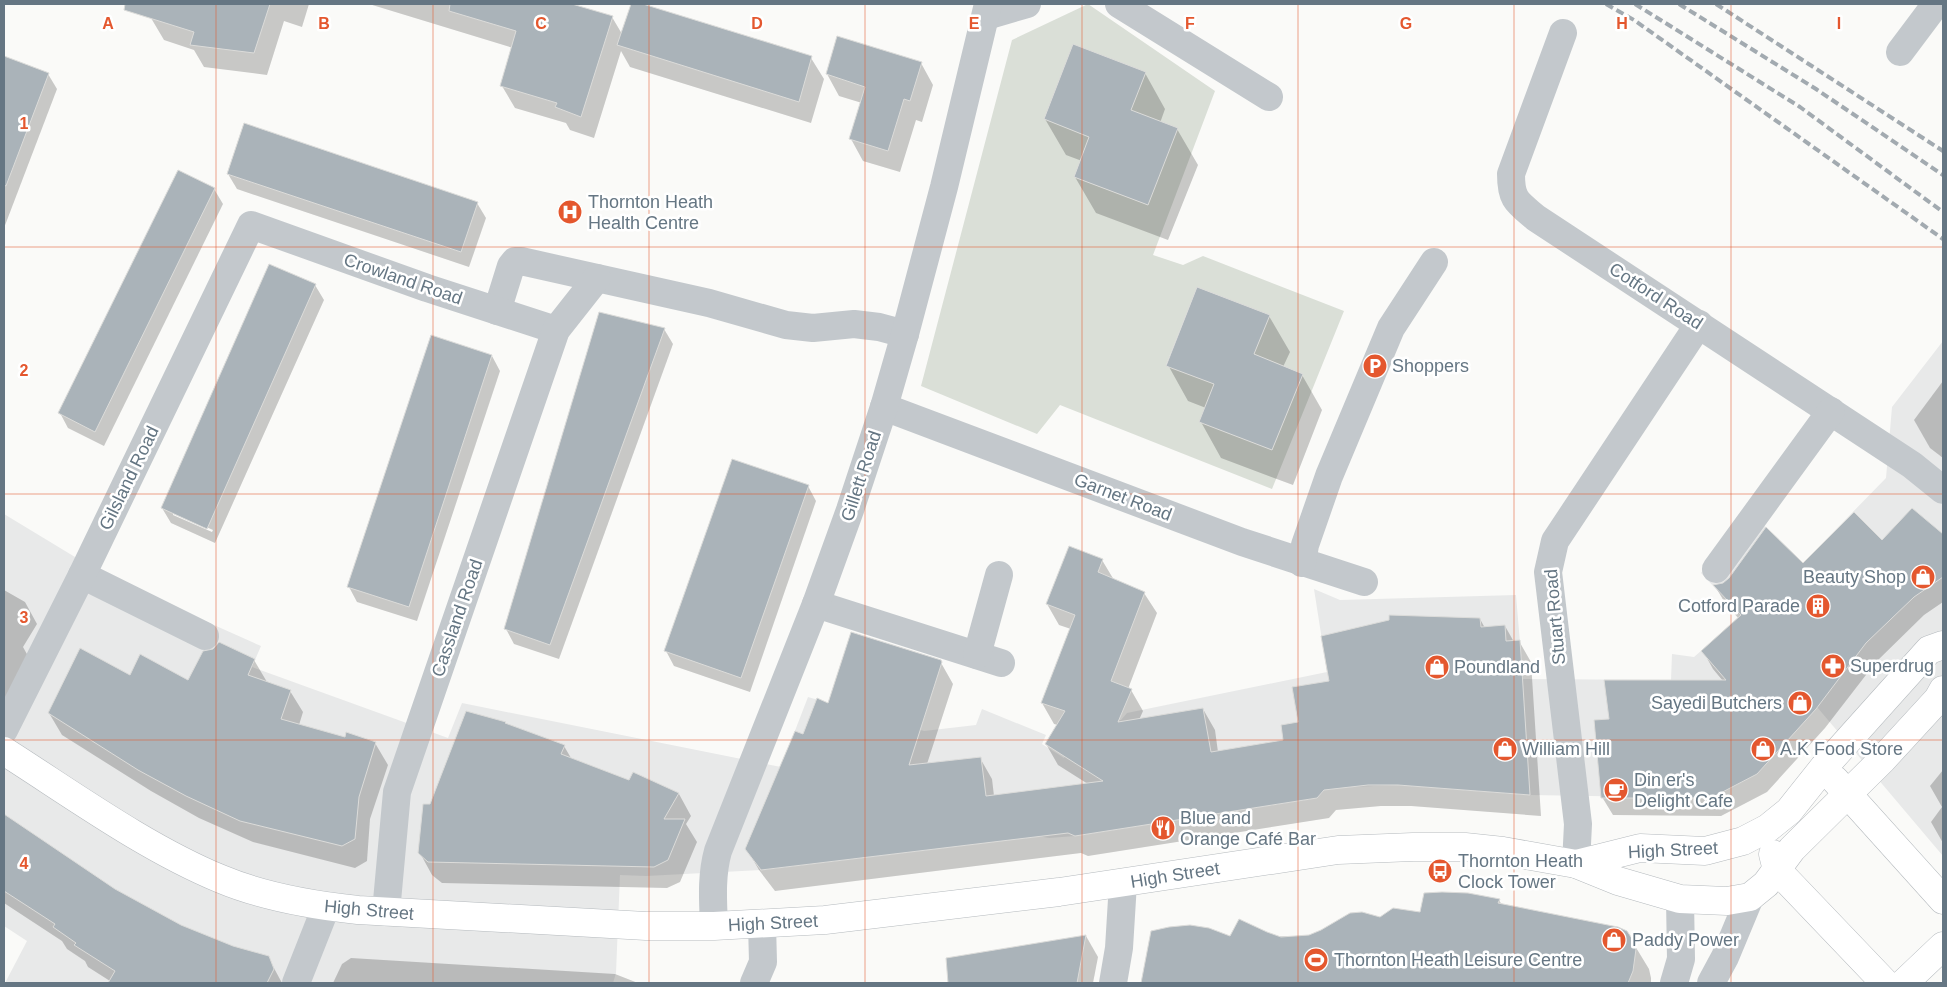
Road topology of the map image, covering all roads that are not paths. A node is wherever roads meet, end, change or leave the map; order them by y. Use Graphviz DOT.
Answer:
graph roads {
  1 [pos="1027,4"];
  2 [pos="1119,4"];
  3 [pos="1936,4"];
  4 [pos="987,10"];
  5 [pos="1563,33"];
  6 [pos="1900,52"];
  7 [pos="1269,97"];
  8 [pos="251,226"];
  9 [pos="1434,262"];
  10 [pos="597,278"];
  11 [pos="497,311"];
  12 [pos="1699,324"];
  13 [pos="556,330"];
  14 [pos="905,334"];
  15 [pos="884,407"];
  16 [pos="1831,411"];
  17 [pos="1943,490"];
  18 [pos="1302,563"];
  19 [pos="1716,569"];
  20 [pos="82,575"];
  21 [pos="999,575"];
  22 [pos="1364,582"];
  23 [pos="816,604"];
  24 [pos="206,636"];
  25 [pos="1943,645"];
  26 [pos="1943,690"];
  27 [pos="4,730"];
  28 [pos="4,751"];
  29 [pos="1824,767"];
  30 [pos="1847,795"];
  31 [pos="1768,828"];
  32 [pos="1576,864"];
  33 [pos="1777,870"];
  34 [pos="1123,883"];
  35 [pos="1750,897"];
  36 [pos="1680,898"];
  37 [pos="1943,900"];
  38 [pos="326,907"];
  39 [pos="386,912"];
  40 [pos="762,924"];
  41 [pos="714,926"];
  42 [pos="1943,946"];
  43 [pos="296,983"];
  44 [pos="754,983"];
  45 [pos="1113,983"];
  46 [pos="1674,983"];
  47 [pos="1711,983"];
  48 [pos="1885,983"];
  49 [pos="1904,983"];
  1 -- 4 [label="street, Gillett Road"];
  2 -- 7 [label="street"];
  3 -- 6 [label="street"];
  4 -- 14 [label="street, Gillett Road"];
  5 -- 12 [label="street, Cotford Road"];
  8 -- 11 [label="street, Crowland Road"];
  8 -- 20 [label="street, Gilsland Road"];
  9 -- 18 [label="street"];
  10 -- 11 [label="street"];
  10 -- 13 [label="street, Cassland Road"];
  10 -- 14 [label="street"];
  11 -- 13 [label="street, Crowland Road"];
  12 -- 16 [label="street, Cotford Road"];
  12 -- 32 [label="street, Stuart Road"];
  13 -- 39 [label="street, Cassland Road"];
  14 -- 15 [label="street, Gillett Road"];
  15 -- 18 [label="street, Garnet Road"];
  15 -- 23 [label="street, Gillett Road"];
  16 -- 17 [label="street, Cotford Road"];
  16 -- 19 [label="street"];
  18 -- 22 [label="street, Garnet Road"];
  20 -- 24 [label="street"];
  20 -- 27 [label="street, Gilsland Road"];
  21 -- 23 [label="street"];
  23 -- 41 [label="street, Gillett Road"];
  25 -- 29 [label="main road, High Street"];
  26 -- 30 [label="main road"];
  28 -- 38 [label="main road, High Street"];
  29 -- 30 [label="main road"];
  29 -- 31 [label="main road, High Street"];
  30 -- 33 [label="main road"];
  30 -- 37 [label="main road"];
  31 -- 32 [label="main road, High Street"];
  31 -- 33 [label="main road"];
  32 -- 34 [label="main road, High Street"];
  32 -- 36 [label="main road, High Street"];
  33 -- 35 [label="main road"];
  33 -- 48 [label="main road"];
  34 -- 40 [label="main road, High Street"];
  34 -- 45 [label="street"];
  35 -- 36 [label="main road, High Street"];
  35 -- 47 [label="street"];
  36 -- 46 [label="street"];
  38 -- 39 [label="main road, High Street"];
  38 -- 43 [label="street"];
  39 -- 41 [label="main road, High Street"];
  40 -- 41 [label="main road, High Street"];
  40 -- 44 [label="street"];
  42 -- 49 [label="main road"];
}
